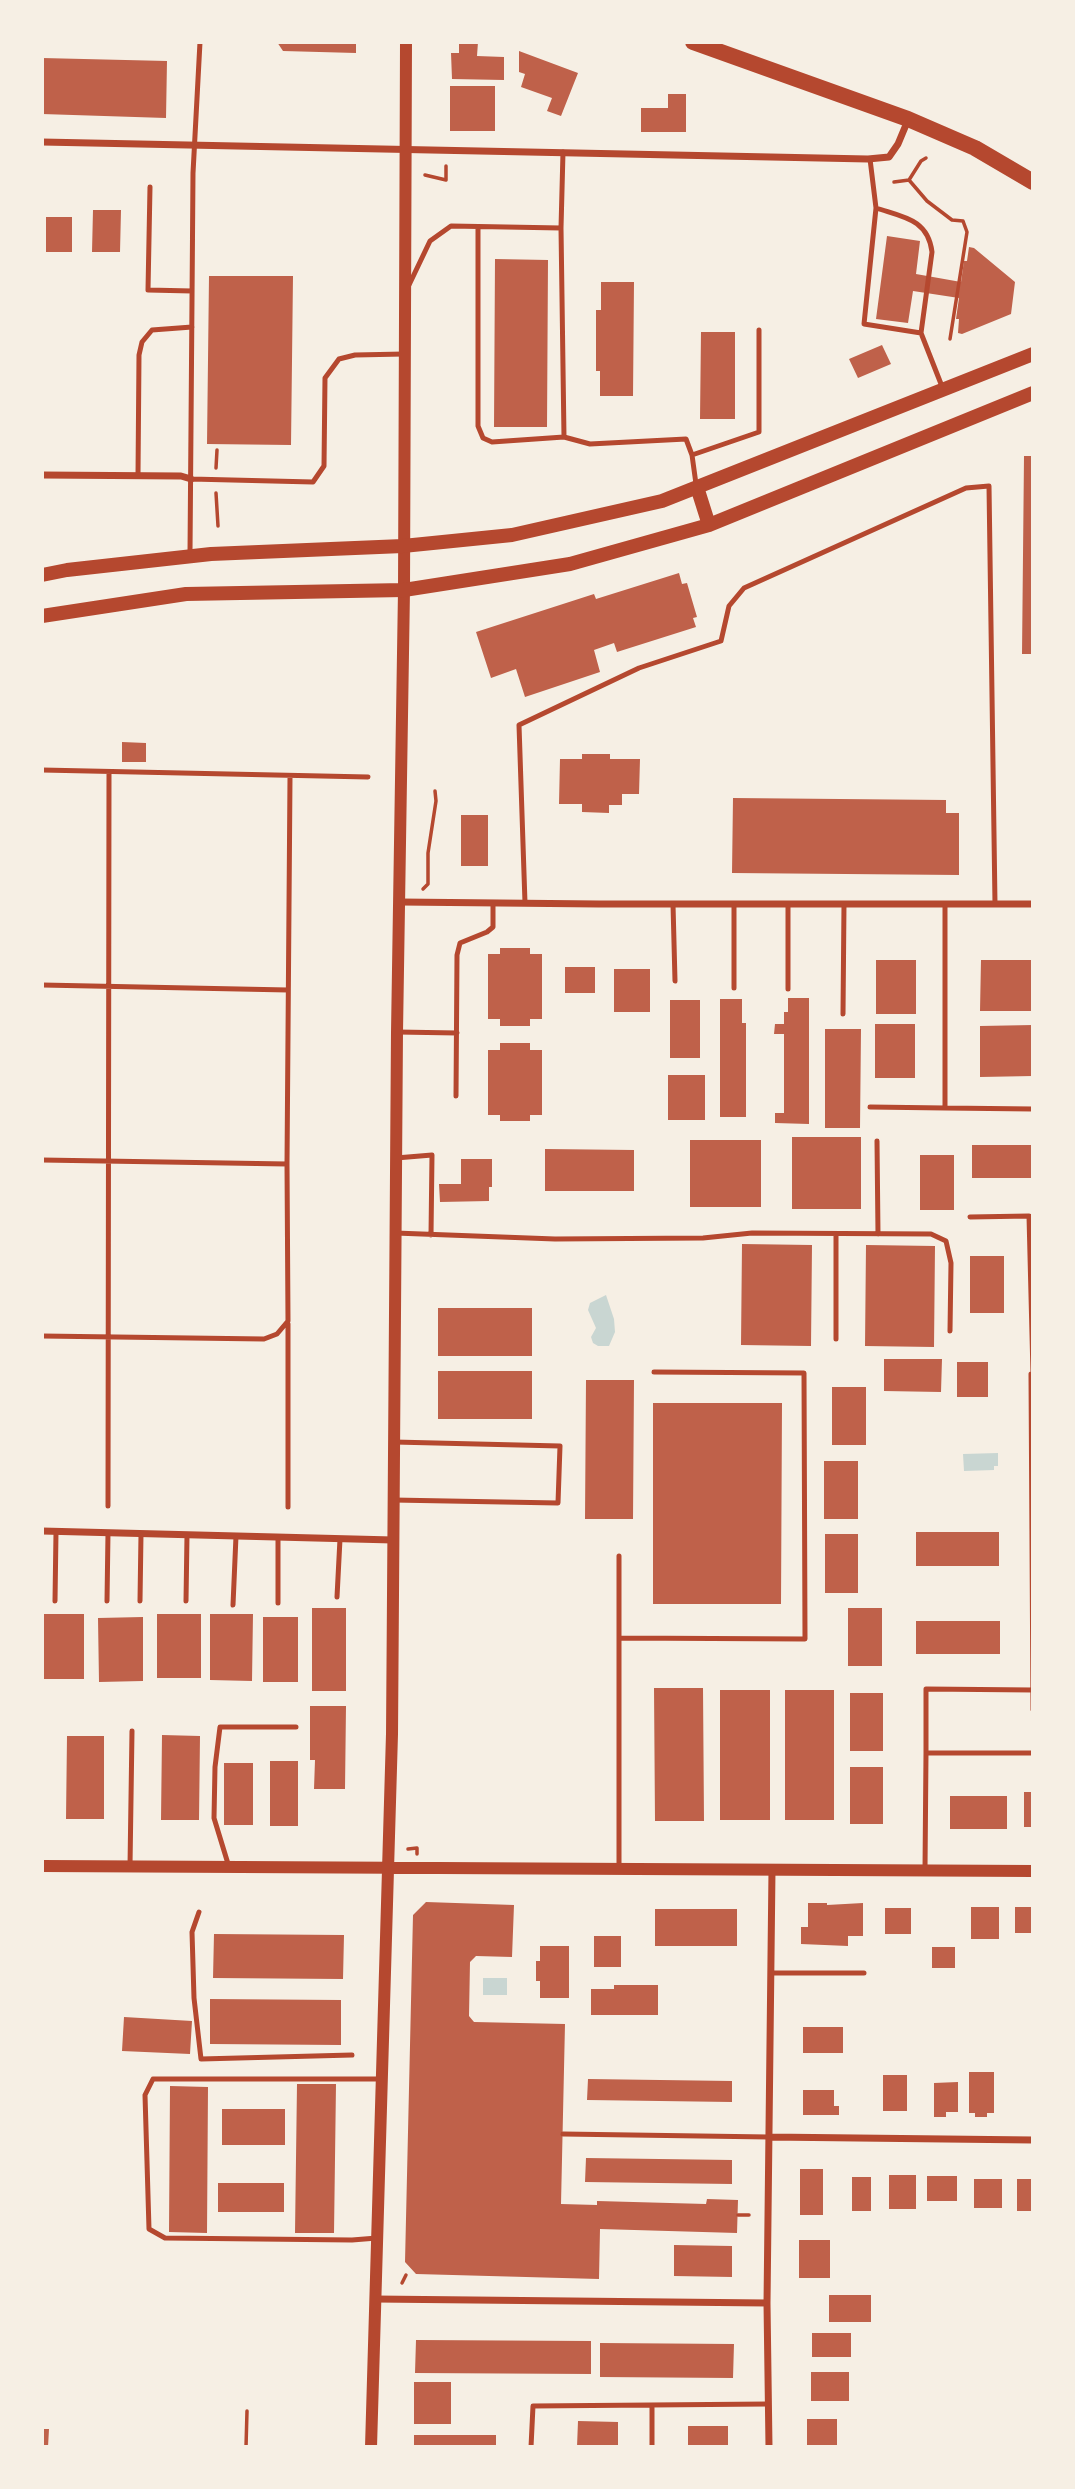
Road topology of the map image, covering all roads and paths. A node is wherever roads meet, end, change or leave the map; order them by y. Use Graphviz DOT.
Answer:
graph roads {
  1 [pos="200,42"];
  2 [pos="406,42"];
  3 [pos="693,42"];
  4 [pos="908,120"];
  5 [pos="42,142"];
  6 [pos="194,145"];
  7 [pos="405,149"];
  8 [pos="563,152"];
  9 [pos="926,158"];
  10 [pos="870,159"];
  11 [pos="446,166"];
  12 [pos="425,175"];
  13 [pos="909,180"];
  14 [pos="894,182"];
  15 [pos="1033,182"];
  16 [pos="150,187"];
  17 [pos="876,208"];
  18 [pos="478,228"];
  19 [pos="561,228"];
  20 [pos="192,291"];
  21 [pos="405,295"];
  22 [pos="192,327"];
  23 [pos="759,330"];
  24 [pos="921,333"];
  25 [pos="950,339"];
  26 [pos="404,354"];
  27 [pos="1033,354"];
  28 [pos="943,389"];
  29 [pos="1033,393"];
  30 [pos="564,437"];
  31 [pos="217,450"];
  32 [pos="692,455"];
  33 [pos="216,468"];
  34 [pos="42,475"];
  35 [pos="138,475"];
  36 [pos="191,479"];
  37 [pos="697,487"];
  38 [pos="216,493"];
  39 [pos="709,525"];
  40 [pos="218,526"];
  41 [pos="403,546"];
  42 [pos="190,556"];
  43 [pos="42,575"];
  44 [pos="404,590"];
  45 [pos="42,616"];
  46 [pos="42,770"];
  47 [pos="109,772"];
  48 [pos="290,777"];
  49 [pos="368,777"];
  50 [pos="435,791"];
  51 [pos="423,889"];
  52 [pos="400,902"];
  53 [pos="493,903"];
  54 [pos="525,903"];
  55 [pos="673,904"];
  56 [pos="734,904"];
  57 [pos="788,904"];
  58 [pos="844,904"];
  59 [pos="945,904"];
  60 [pos="995,904"];
  61 [pos="1033,904"];
  62 [pos="675,981"];
  63 [pos="42,985"];
  64 [pos="109,986"];
  65 [pos="734,988"];
  66 [pos="788,989"];
  67 [pos="288,990"];
  68 [pos="843,1014"];
  69 [pos="397,1032"];
  70 [pos="457,1033"];
  71 [pos="456,1096"];
  72 [pos="870,1107"];
  73 [pos="945,1108"];
  74 [pos="1033,1109"];
  75 [pos="877,1141"];
  76 [pos="396,1158"];
  77 [pos="42,1160"];
  78 [pos="108,1161"];
  79 [pos="287,1164"];
  80 [pos="970,1217"];
  81 [pos="396,1233"];
  82 [pos="431,1234"];
  83 [pos="836,1234"];
  84 [pos="878,1234"];
  85 [pos="288,1321"];
  86 [pos="950,1331"];
  87 [pos="42,1336"];
  88 [pos="109,1338"];
  89 [pos="836,1339"];
  90 [pos="654,1372"];
  91 [pos="1032,1374"];
  92 [pos="394,1442"];
  93 [pos="393,1500"];
  94 [pos="108,1506"];
  95 [pos="288,1507"];
  96 [pos="42,1531"];
  97 [pos="56,1532"];
  98 [pos="108,1533"];
  99 [pos="141,1534"];
  100 [pos="187,1535"];
  101 [pos="236,1536"];
  102 [pos="278,1537"];
  103 [pos="340,1539"];
  104 [pos="393,1540"];
  105 [pos="619,1556"];
  106 [pos="337,1597"];
  107 [pos="55,1601"];
  108 [pos="107,1601"];
  109 [pos="140,1601"];
  110 [pos="186,1601"];
  111 [pos="278,1603"];
  112 [pos="233,1605"];
  113 [pos="619,1638"];
  114 [pos="1033,1690"];
  115 [pos="1033,1710"];
  116 [pos="296,1727"];
  117 [pos="132,1731"];
  118 [pos="926,1753"];
  119 [pos="1033,1754"];
  120 [pos="416,1848"];
  121 [pos="408,1849"];
  122 [pos="42,1866"];
  123 [pos="130,1866"];
  124 [pos="229,1867"];
  125 [pos="388,1867"];
  126 [pos="619,1868"];
  127 [pos="925,1869"];
  128 [pos="772,1870"];
  129 [pos="1033,1871"];
  130 [pos="199,1912"];
  131 [pos="771,1973"];
  132 [pos="864,1973"];
  133 [pos="352,2055"];
  134 [pos="382,2079"];
  135 [pos="563,2134"];
  136 [pos="769,2137"];
  137 [pos="1033,2140"];
  138 [pos="738,2215"];
  139 [pos="749,2215"];
  140 [pos="377,2238"];
  141 [pos="406,2275"];
  142 [pos="402,2283"];
  143 [pos="375,2299"];
  144 [pos="767,2303"];
  145 [pos="768,2404"];
  146 [pos="652,2405"];
  147 [pos="247,2411"];
  148 [pos="246,2447"];
  149 [pos="371,2447"];
  150 [pos="531,2447"];
  151 [pos="652,2447"];
  152 [pos="769,2447"];
  1 -- 6 [label="lane"];
  2 -- 7 [label="street"];
  3 -- 4 [label="main road"];
  4 -- 10 [label="street"];
  4 -- 15 [label="main road"];
  5 -- 6 [label="street"];
  6 -- 7 [label="street"];
  6 -- 20 [label="lane"];
  7 -- 8 [label="street"];
  7 -- 21 [label="street"];
  8 -- 10 [label="street"];
  8 -- 19 [label="lane"];
  9 -- 13 [label="path"];
  10 -- 17 [label="lane"];
  11 -- 12 [label="path"];
  13 -- 14 [label="path"];
  13 -- 25 [label="path"];
  16 -- 20 [label="lane"];
  17 -- 24 [label="lane"];
  17 -- 24 [label="lane"];
  18 -- 19 [label="lane"];
  18 -- 21 [label="lane"];
  18 -- 30 [label="lane"];
  19 -- 30 [label="lane"];
  20 -- 22 [label="lane"];
  21 -- 26 [label="street"];
  22 -- 35 [label="lane"];
  22 -- 36 [label="lane"];
  23 -- 32 [label="lane"];
  24 -- 28 [label="lane"];
  26 -- 36 [label="lane"];
  26 -- 41 [label="street"];
  27 -- 28 [label="main road"];
  28 -- 37 [label="main road"];
  29 -- 39 [label="main road"];
  30 -- 32 [label="lane"];
  31 -- 33 [label="path"];
  32 -- 37 [label="lane"];
  34 -- 35 [label="street"];
  35 -- 36 [label="street"];
  36 -- 42 [label="lane"];
  37 -- 39 [label="main road"];
  37 -- 41 [label="main road"];
  38 -- 40 [label="path"];
  39 -- 44 [label="main road"];
  41 -- 42 [label="main road"];
  41 -- 44 [label="street"];
  42 -- 43 [label="main road"];
  44 -- 45 [label="main road"];
  44 -- 52 [label="street"];
  46 -- 47 [label="lane"];
  47 -- 48 [label="lane"];
  47 -- 64 [label="lane"];
  48 -- 49 [label="lane"];
  48 -- 67 [label="lane"];
  50 -- 51 [label="path"];
  52 -- 53 [label="street"];
  52 -- 69 [label="street"];
  53 -- 54 [label="street"];
  53 -- 70 [label="lane"];
  54 -- 55 [label="street"];
  54 -- 60 [label="lane"];
  55 -- 56 [label="street"];
  55 -- 62 [label="lane"];
  56 -- 57 [label="street"];
  56 -- 65 [label="lane"];
  57 -- 58 [label="street"];
  57 -- 66 [label="lane"];
  58 -- 59 [label="street"];
  58 -- 68 [label="lane"];
  59 -- 60 [label="street"];
  59 -- 73 [label="lane"];
  60 -- 61 [label="street"];
  63 -- 64 [label="lane"];
  64 -- 67 [label="lane"];
  64 -- 78 [label="lane"];
  67 -- 79 [label="lane"];
  69 -- 70 [label="lane"];
  69 -- 76 [label="street"];
  70 -- 71 [label="lane"];
  72 -- 73 [label="lane"];
  73 -- 74 [label="lane"];
  75 -- 84 [label="lane"];
  76 -- 81 [label="street"];
  76 -- 82 [label="lane"];
  77 -- 78 [label="lane"];
  78 -- 79 [label="lane"];
  78 -- 88 [label="lane"];
  79 -- 85 [label="lane"];
  80 -- 91 [label="lane"];
  81 -- 82 [label="lane"];
  81 -- 92 [label="street"];
  82 -- 83 [label="lane"];
  83 -- 84 [label="lane"];
  83 -- 89 [label="lane"];
  84 -- 86 [label="lane"];
  85 -- 88 [label="lane"];
  85 -- 95 [label="lane"];
  87 -- 88 [label="lane"];
  88 -- 94 [label="lane"];
  90 -- 113 [label="lane"];
  91 -- 114 [label="lane"];
  92 -- 93 [label="street"];
  92 -- 93 [label="lane"];
  93 -- 104 [label="street"];
  96 -- 97 [label="street"];
  97 -- 98 [label="street"];
  97 -- 107 [label="lane"];
  98 -- 99 [label="street"];
  98 -- 108 [label="lane"];
  99 -- 100 [label="street"];
  99 -- 109 [label="lane"];
  100 -- 101 [label="street"];
  100 -- 110 [label="lane"];
  101 -- 102 [label="street"];
  101 -- 112 [label="lane"];
  102 -- 103 [label="street"];
  102 -- 111 [label="lane"];
  103 -- 104 [label="street"];
  103 -- 106 [label="lane"];
  104 -- 125 [label="street"];
  105 -- 113 [label="lane"];
  113 -- 126 [label="lane"];
  114 -- 115 [label="lane"];
  114 -- 118 [label="lane"];
  116 -- 124 [label="lane"];
  117 -- 123 [label="lane"];
  118 -- 119 [label="lane"];
  118 -- 127 [label="lane"];
  120 -- 121 [label="path"];
  122 -- 123 [label="street"];
  123 -- 124 [label="street"];
  124 -- 125 [label="street"];
  125 -- 126 [label="street"];
  125 -- 134 [label="street"];
  126 -- 128 [label="street"];
  127 -- 128 [label="street"];
  127 -- 129 [label="street"];
  128 -- 131 [label="street"];
  130 -- 133 [label="lane"];
  131 -- 132 [label="lane"];
  131 -- 136 [label="street"];
  134 -- 140 [label="street"];
  134 -- 140 [label="lane"];
  135 -- 136 [label="lane"];
  136 -- 137 [label="street"];
  136 -- 144 [label="street"];
  138 -- 139 [label="path"];
  140 -- 143 [label="street"];
  141 -- 142 [label="path"];
  143 -- 144 [label="street"];
  143 -- 149 [label="street"];
  144 -- 145 [label="street"];
  145 -- 146 [label="lane"];
  145 -- 152 [label="street"];
  146 -- 150 [label="lane"];
  146 -- 151 [label="lane"];
  147 -- 148 [label="path"];
}
